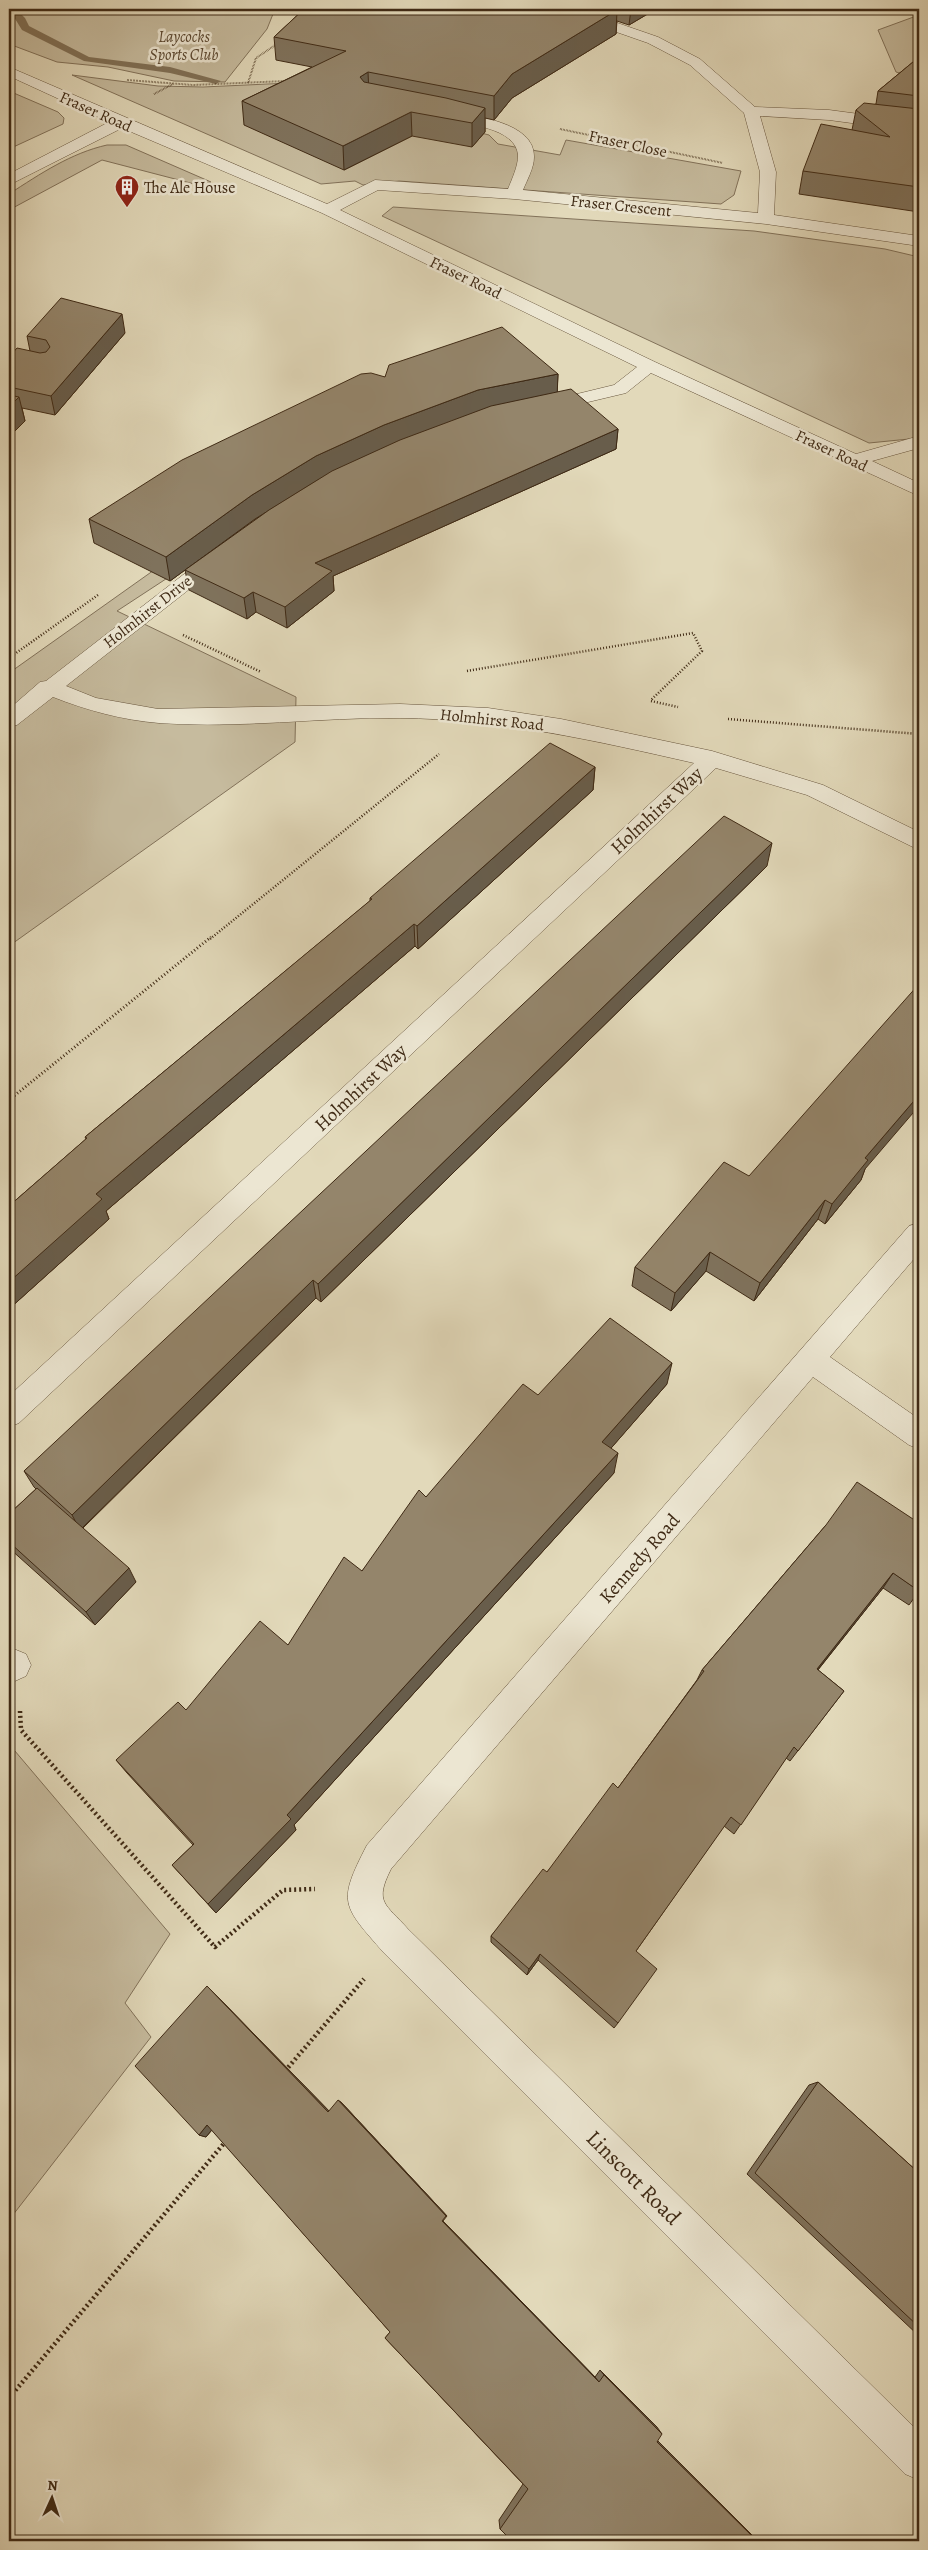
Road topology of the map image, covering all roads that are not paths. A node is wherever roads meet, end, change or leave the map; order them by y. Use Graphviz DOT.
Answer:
graph roads {
  1 [pos="564,9"];
  2 [pos="9,71"];
  3 [pos="751,111"];
  4 [pos="434,114"];
  5 [pos="121,122"];
  6 [pos="919,127"];
  7 [pos="9,180"];
  8 [pos="514,194"];
  9 [pos="328,210"];
  10 [pos="766,220"];
  11 [pos="919,241"];
  12 [pos="649,366"];
  13 [pos="532,410"];
  14 [pos="919,442"];
  15 [pos="855,460"];
  16 [pos="919,490"];
  17 [pos="234,546"];
  18 [pos="48,688"];
  19 [pos="9,720"];
  20 [pos="712,759"];
  21 [pos="919,842"];
  22 [pos="919,1234"];
  23 [pos="812,1359"];
  24 [pos="9,1414"];
  25 [pos="919,1436"];
  26 [pos="364,1886"];
  27 [pos="919,2460"];
  1 -- 3 [label="street"];
  2 -- 5 [label="street, Fraser Road"];
  3 -- 6 [label="street"];
  3 -- 10 [label="street"];
  4 -- 8 [label="street"];
  5 -- 7 [label="street"];
  5 -- 9 [label="street, Fraser Road"];
  8 -- 9 [label="street, Fraser Crescent"];
  8 -- 10 [label="street, Fraser Crescent"];
  9 -- 12 [label="street, Fraser Road"];
  10 -- 11 [label="street, Fraser Crescent"];
  12 -- 13 [label="street"];
  12 -- 15 [label="street, Fraser Road"];
  14 -- 15 [label="street"];
  15 -- 16 [label="street, Fraser Road"];
  17 -- 18 [label="street, Holmhirst Drive"];
  18 -- 19 [label="street, Holmhirst Drive"];
  18 -- 20 [label="street, Holmhirst Road"];
  20 -- 21 [label="street, Holmhirst Road"];
  20 -- 24 [label="street, Holmhirst Way"];
  22 -- 23 [label="street, Kennedy Road"];
  23 -- 25 [label="street"];
  23 -- 26 [label="street, Kennedy Road"];
  26 -- 27 [label="street, Linscott Road"];
}
